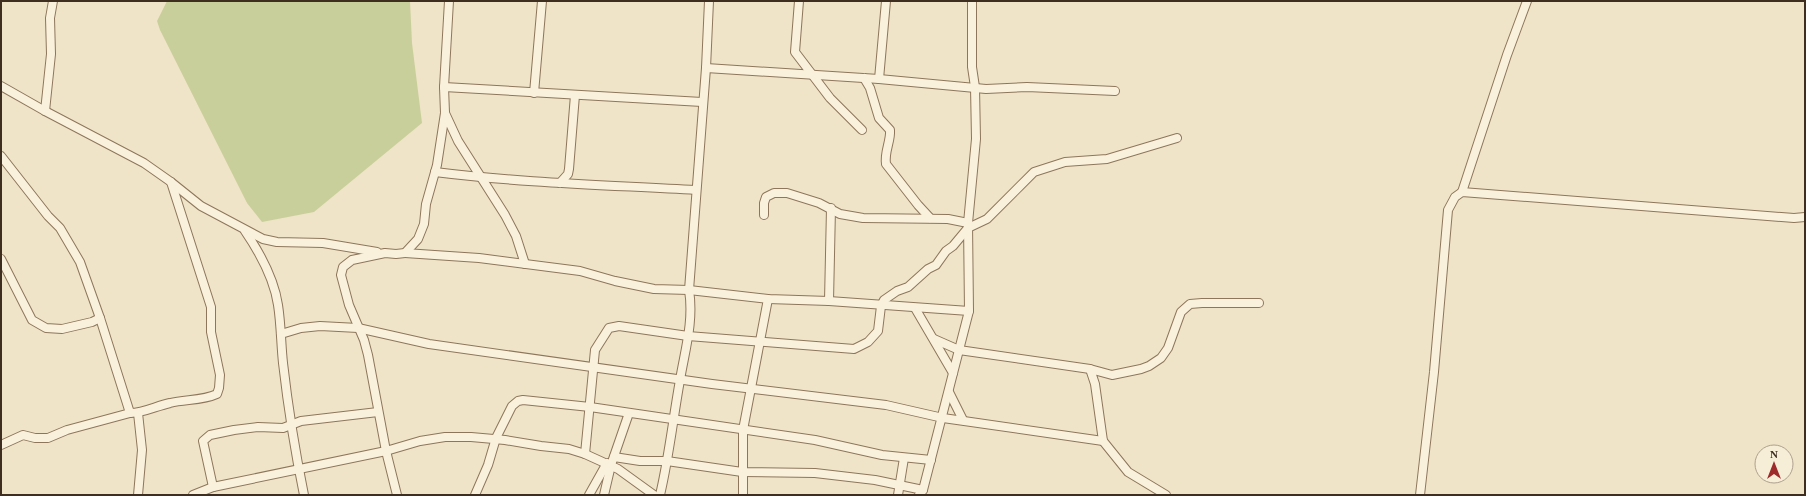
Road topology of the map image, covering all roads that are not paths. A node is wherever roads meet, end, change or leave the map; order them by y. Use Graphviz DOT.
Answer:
graph roads {
  1 [pos="53,1"];
  2 [pos="449,1"];
  3 [pos="542,1"];
  4 [pos="709,1"];
  5 [pos="798,1"];
  6 [pos="886,1"];
  7 [pos="972,1"];
  8 [pos="1527,1"];
  9 [pos="706,68"];
  10 [pos="812,75"];
  11 [pos="864,78"];
  12 [pos="879,78"];
  13 [pos="1,86"];
  14 [pos="444,87"];
  15 [pos="975,88"];
  16 [pos="1115,91"];
  17 [pos="534,93"];
  18 [pos="575,95"];
  19 [pos="702,102"];
  20 [pos="45,111"];
  21 [pos="445,113"];
  22 [pos="862,130"];
  23 [pos="1178,138"];
  24 [pos="1,156"];
  25 [pos="435,172"];
  26 [pos="481,178"];
  27 [pos="171,182"];
  28 [pos="560,183"];
  29 [pos="696,190"];
  30 [pos="1462,192"];
  31 [pos="831,208"];
  32 [pos="764,215"];
  33 [pos="930,218"];
  34 [pos="1805,218"];
  35 [pos="968,226"];
  36 [pos="245,230"];
  37 [pos="385,253"];
  38 [pos="404,253"];
  39 [pos="1,259"];
  40 [pos="525,264"];
  41 [pos="689,290"];
  42 [pos="768,299"];
  43 [pos="829,301"];
  44 [pos="1259,304"];
  45 [pos="881,306"];
  46 [pos="915,308"];
  47 [pos="969,311"];
  48 [pos="100,318"];
  49 [pos="358,328"];
  50 [pos="281,334"];
  51 [pos="688,336"];
  52 [pos="934,339"];
  53 [pos="759,343"];
  54 [pos="959,350"];
  55 [pos="593,367"];
  56 [pos="1090,369"];
  57 [pos="953,373"];
  58 [pos="680,379"];
  59 [pos="750,388"];
  60 [pos="948,392"];
  61 [pos="590,408"];
  62 [pos="378,412"];
  63 [pos="134,413"];
  64 [pos="629,413"];
  65 [pos="943,418"];
  66 [pos="673,420"];
  67 [pos="963,420"];
  68 [pos="291,424"];
  69 [pos="743,430"];
  70 [pos="496,438"];
  71 [pos="1103,441"];
  72 [pos="1,445"];
  73 [pos="386,452"];
  74 [pos="585,454"];
  75 [pos="904,458"];
  76 [pos="931,460"];
  77 [pos="667,461"];
  78 [pos="611,462"];
  79 [pos="299,470"];
  80 [pos="742,472"];
  81 [pos="900,484"];
  82 [pos="213,487"];
  83 [pos="921,492"];
  84 [pos="138,495"];
  85 [pos="192,495"];
  86 [pos="304,495"];
  87 [pos="397,495"];
  88 [pos="475,495"];
  89 [pos="589,495"];
  90 [pos="604,495"];
  91 [pos="654,495"];
  92 [pos="660,495"];
  93 [pos="742,495"];
  94 [pos="898,495"];
  95 [pos="1166,495"];
  96 [pos="1420,495"];
  1 -- 20 [label="street"];
  2 -- 14 [label="street"];
  3 -- 17 [label="street"];
  4 -- 9 [label="street"];
  5 -- 10 [label="street"];
  6 -- 12 [label="street"];
  7 -- 15 [label="street"];
  8 -- 30 [label="street"];
  9 -- 10 [label="street"];
  9 -- 19 [label="street"];
  10 -- 11 [label="street"];
  10 -- 22 [label="street"];
  11 -- 12 [label="street"];
  11 -- 33 [label="street"];
  12 -- 15 [label="street"];
  13 -- 20 [label="street"];
  14 -- 17 [label="street"];
  14 -- 21 [label="street"];
  15 -- 16 [label="street"];
  15 -- 35 [label="street"];
  17 -- 18 [label="street"];
  18 -- 19 [label="street"];
  18 -- 28 [label="street"];
  19 -- 29 [label="street"];
  20 -- 27 [label="street"];
  21 -- 25 [label="street"];
  21 -- 26 [label="street"];
  23 -- 35 [label="street"];
  24 -- 48 [label="street"];
  25 -- 26 [label="street"];
  25 -- 38 [label="street"];
  26 -- 28 [label="street"];
  26 -- 40 [label="street"];
  27 -- 36 [label="street"];
  27 -- 63 [label="street"];
  28 -- 29 [label="street"];
  29 -- 41 [label="street"];
  30 -- 34 [label="street"];
  30 -- 96 [label="street"];
  31 -- 32 [label="street"];
  31 -- 33 [label="street"];
  31 -- 43 [label="street"];
  33 -- 35 [label="street"];
  35 -- 45 [label="street"];
  35 -- 47 [label="street"];
  36 -- 37 [label="street"];
  36 -- 50 [label="street"];
  37 -- 38 [label="street"];
  37 -- 49 [label="street"];
  38 -- 40 [label="street"];
  39 -- 48 [label="street"];
  40 -- 41 [label="street"];
  41 -- 42 [label="street"];
  41 -- 51 [label="street"];
  42 -- 43 [label="street"];
  42 -- 53 [label="street"];
  43 -- 45 [label="street"];
  44 -- 56 [label="street"];
  45 -- 46 [label="street"];
  45 -- 53 [label="street"];
  46 -- 47 [label="street"];
  46 -- 52 [label="street"];
  47 -- 54 [label="street"];
  48 -- 63 [label="street"];
  49 -- 50 [label="street"];
  49 -- 55 [label="street"];
  49 -- 62 [label="street"];
  50 -- 68 [label="street"];
  51 -- 53 [label="street"];
  51 -- 55 [label="street"];
  51 -- 58 [label="street"];
  52 -- 54 [label="street"];
  52 -- 57 [label="street"];
  53 -- 59 [label="street"];
  54 -- 56 [label="street"];
  54 -- 57 [label="street"];
  55 -- 58 [label="street"];
  55 -- 61 [label="street"];
  56 -- 71 [label="street"];
  57 -- 60 [label="street"];
  58 -- 59 [label="street"];
  58 -- 66 [label="street"];
  59 -- 65 [label="street"];
  59 -- 69 [label="street"];
  60 -- 65 [label="street"];
  60 -- 67 [label="street"];
  61 -- 64 [label="street"];
  61 -- 70 [label="street"];
  61 -- 74 [label="street"];
  62 -- 68 [label="street"];
  62 -- 73 [label="street"];
  63 -- 72 [label="street"];
  63 -- 84 [label="street"];
  64 -- 66 [label="street"];
  64 -- 78 [label="street"];
  65 -- 67 [label="street"];
  65 -- 76 [label="street"];
  66 -- 69 [label="street"];
  66 -- 77 [label="street"];
  67 -- 71 [label="street"];
  68 -- 79 [label="street"];
  68 -- 82 [label="street"];
  69 -- 75 [label="street"];
  69 -- 80 [label="street"];
  70 -- 73 [label="street"];
  70 -- 74 [label="street"];
  70 -- 88 [label="street"];
  71 -- 95 [label="street"];
  73 -- 79 [label="street"];
  73 -- 87 [label="street"];
  74 -- 78 [label="street"];
  75 -- 76 [label="street"];
  75 -- 81 [label="street"];
  76 -- 83 [label="street"];
  77 -- 78 [label="street"];
  77 -- 80 [label="street"];
  77 -- 92 [label="street"];
  78 -- 89 [label="street"];
  78 -- 90 [label="street"];
  78 -- 91 [label="street"];
  79 -- 82 [label="street"];
  79 -- 86 [label="street"];
  80 -- 81 [label="street"];
  80 -- 93 [label="street"];
  81 -- 83 [label="street"];
  81 -- 94 [label="street"];
  82 -- 85 [label="street"];
}
